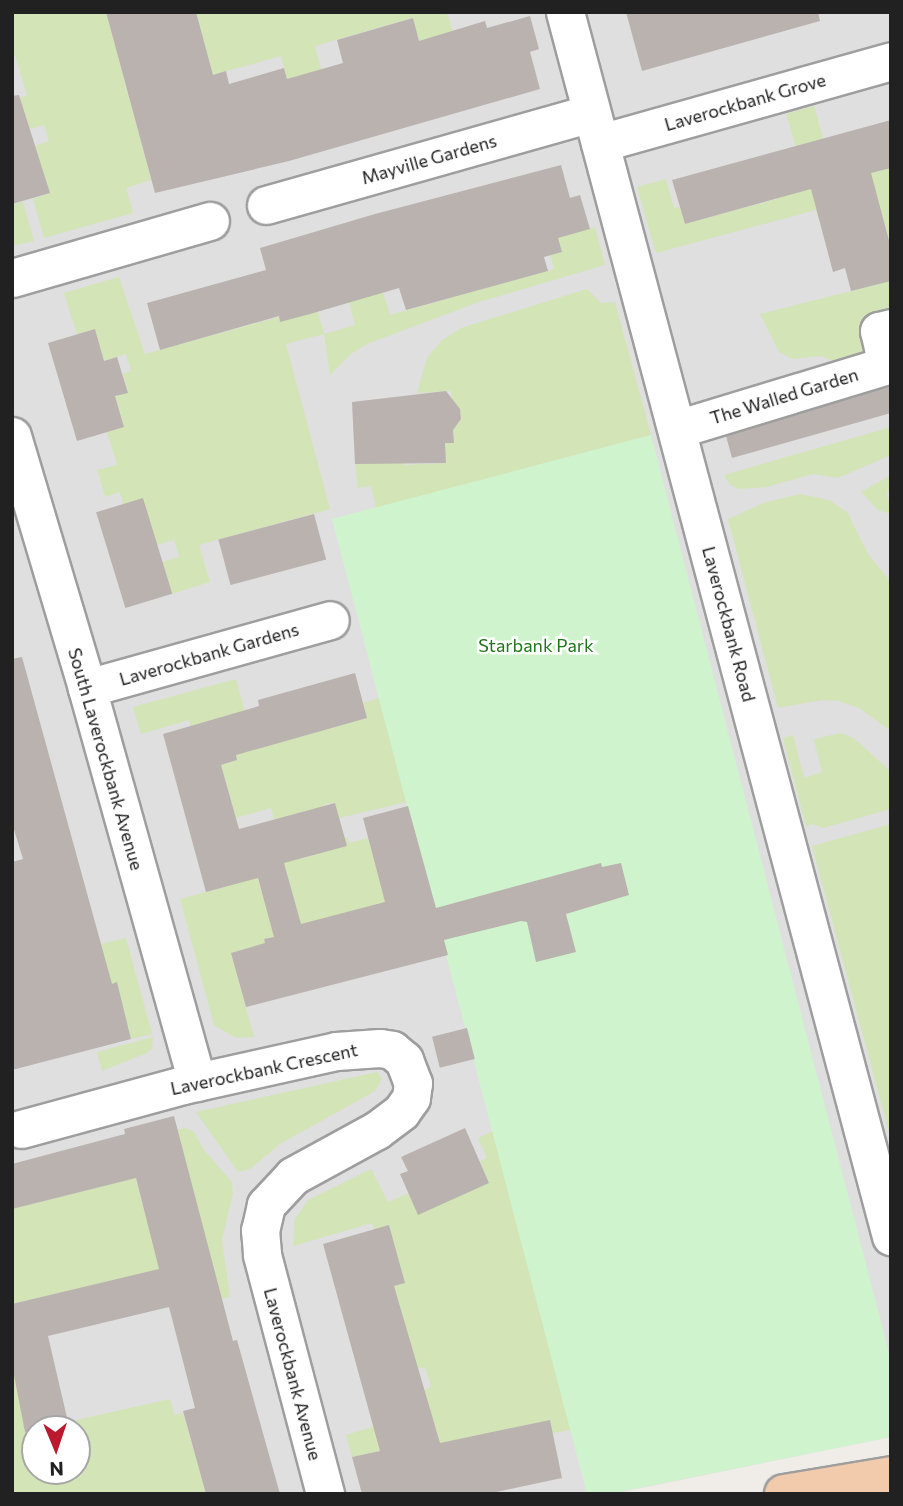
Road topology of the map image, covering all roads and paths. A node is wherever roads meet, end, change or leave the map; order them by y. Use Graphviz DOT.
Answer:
graph roads {
  1 [pos="565,12"];
  2 [pos="891,61"];
  3 [pos="596,128"];
  4 [pos="266,205"];
  5 [pos="210,221"];
  6 [pos="12,278"];
  7 [pos="891,328"];
  8 [pos="677,429"];
  9 [pos="12,436"];
  10 [pos="330,620"];
  11 [pos="87,688"];
  12 [pos="197,1082"];
  13 [pos="21,1129"];
  14 [pos="891,1236"];
  15 [pos="262,1255"];
  16 [pos="891,1476"];
  17 [pos="325,1494"];
  18 [pos="784,1494"];
  1 -- 3 [label="street, Laverockbank Road"];
  2 -- 3 [label="street, Laverockbank Grove"];
  3 -- 4 [label="street, Mayville Gardens"];
  3 -- 8 [label="street, Laverockbank Road"];
  5 -- 6 [label="street"];
  7 -- 8 [label="street, The Walled Garden"];
  8 -- 14 [label="street, Laverockbank Road"];
  9 -- 11 [label="street, South Laverockbank Avenue"];
  10 -- 11 [label="street, Laverockbank Gardens"];
  11 -- 12 [label="street, South Laverockbank Avenue"];
  12 -- 13 [label="street, Laverockbank Crescent"];
  12 -- 15 [label="street, Laverockbank Crescent"];
  15 -- 17 [label="street, Laverockbank Avenue"];
  16 -- 18 [label="main road"];
}
